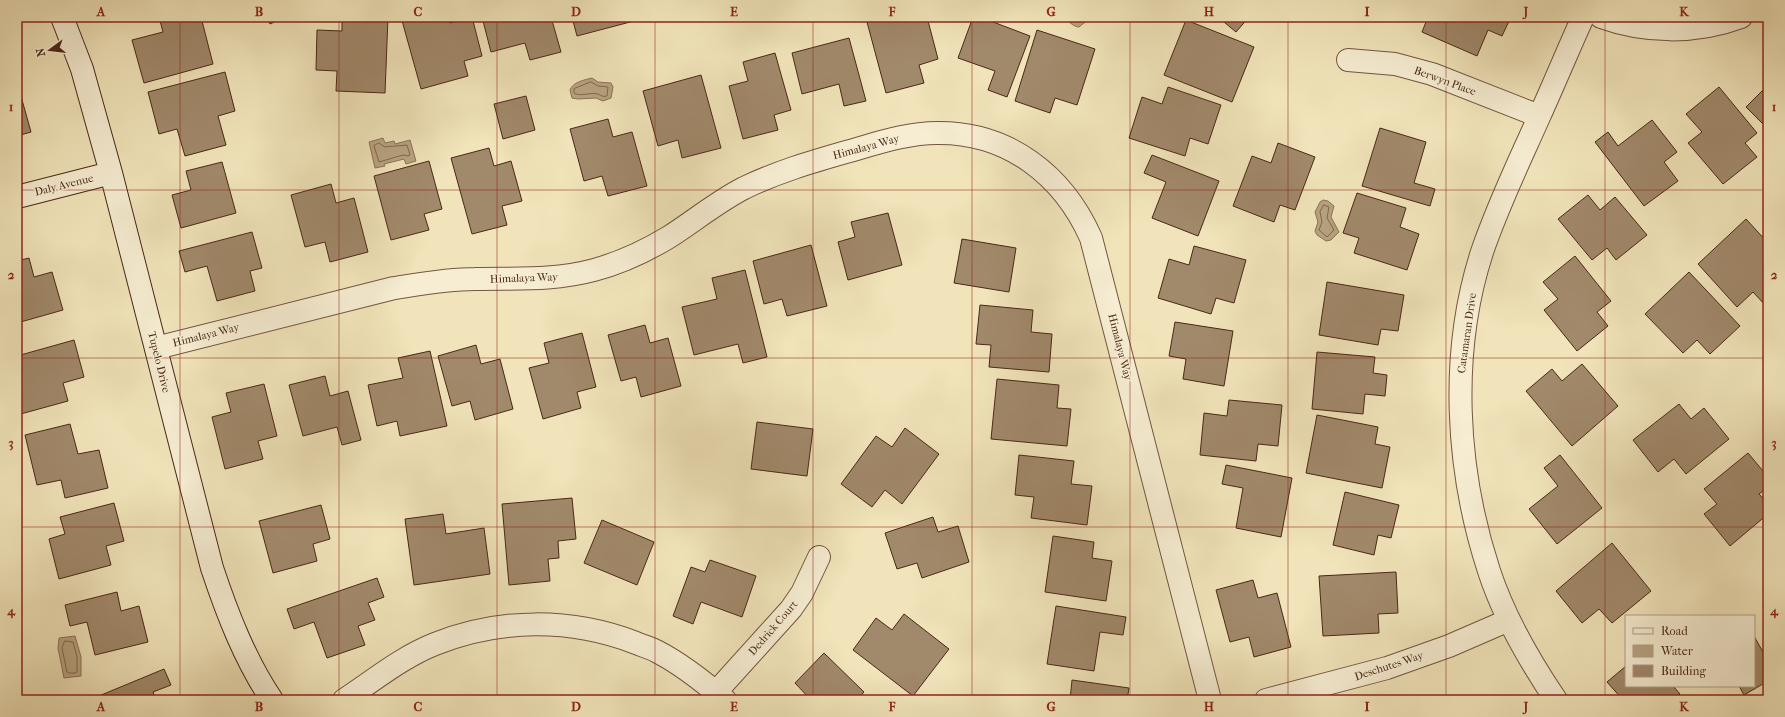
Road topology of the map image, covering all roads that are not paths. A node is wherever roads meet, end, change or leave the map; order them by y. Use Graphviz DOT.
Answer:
graph roads {
  1 [pos="62,17"];
  2 [pos="1583,17"];
  3 [pos="1600,17"];
  4 [pos="1741,17"];
  5 [pos="1348,60"];
  6 [pos="1539,116"];
  7 [pos="111,173"];
  8 [pos="17,197"];
  9 [pos="156,348"];
  10 [pos="819,557"];
  11 [pos="1509,620"];
  12 [pos="720,696"];
  13 [pos="272,700"];
  14 [pos="344,700"];
  15 [pos="1210,700"];
  16 [pos="1266,700"];
  17 [pos="1556,700"];
  1 -- 7 [label="street, Tupelo Drive"];
  2 -- 6 [label="street, Catamaran Drive"];
  3 -- 4 [label="street"];
  5 -- 6 [label="street, Berwyn Place"];
  6 -- 11 [label="street, Catamaran Drive"];
  7 -- 8 [label="street, Daly Avenue"];
  7 -- 9 [label="street, Tupelo Drive"];
  9 -- 13 [label="street, Tupelo Drive"];
  9 -- 15 [label="street, Himalaya Way"];
  10 -- 12 [label="street, Dedrick Court"];
  11 -- 16 [label="street, Deschutes Way"];
  11 -- 17 [label="street, Catamaran Drive"];
  12 -- 14 [label="street"];
}
